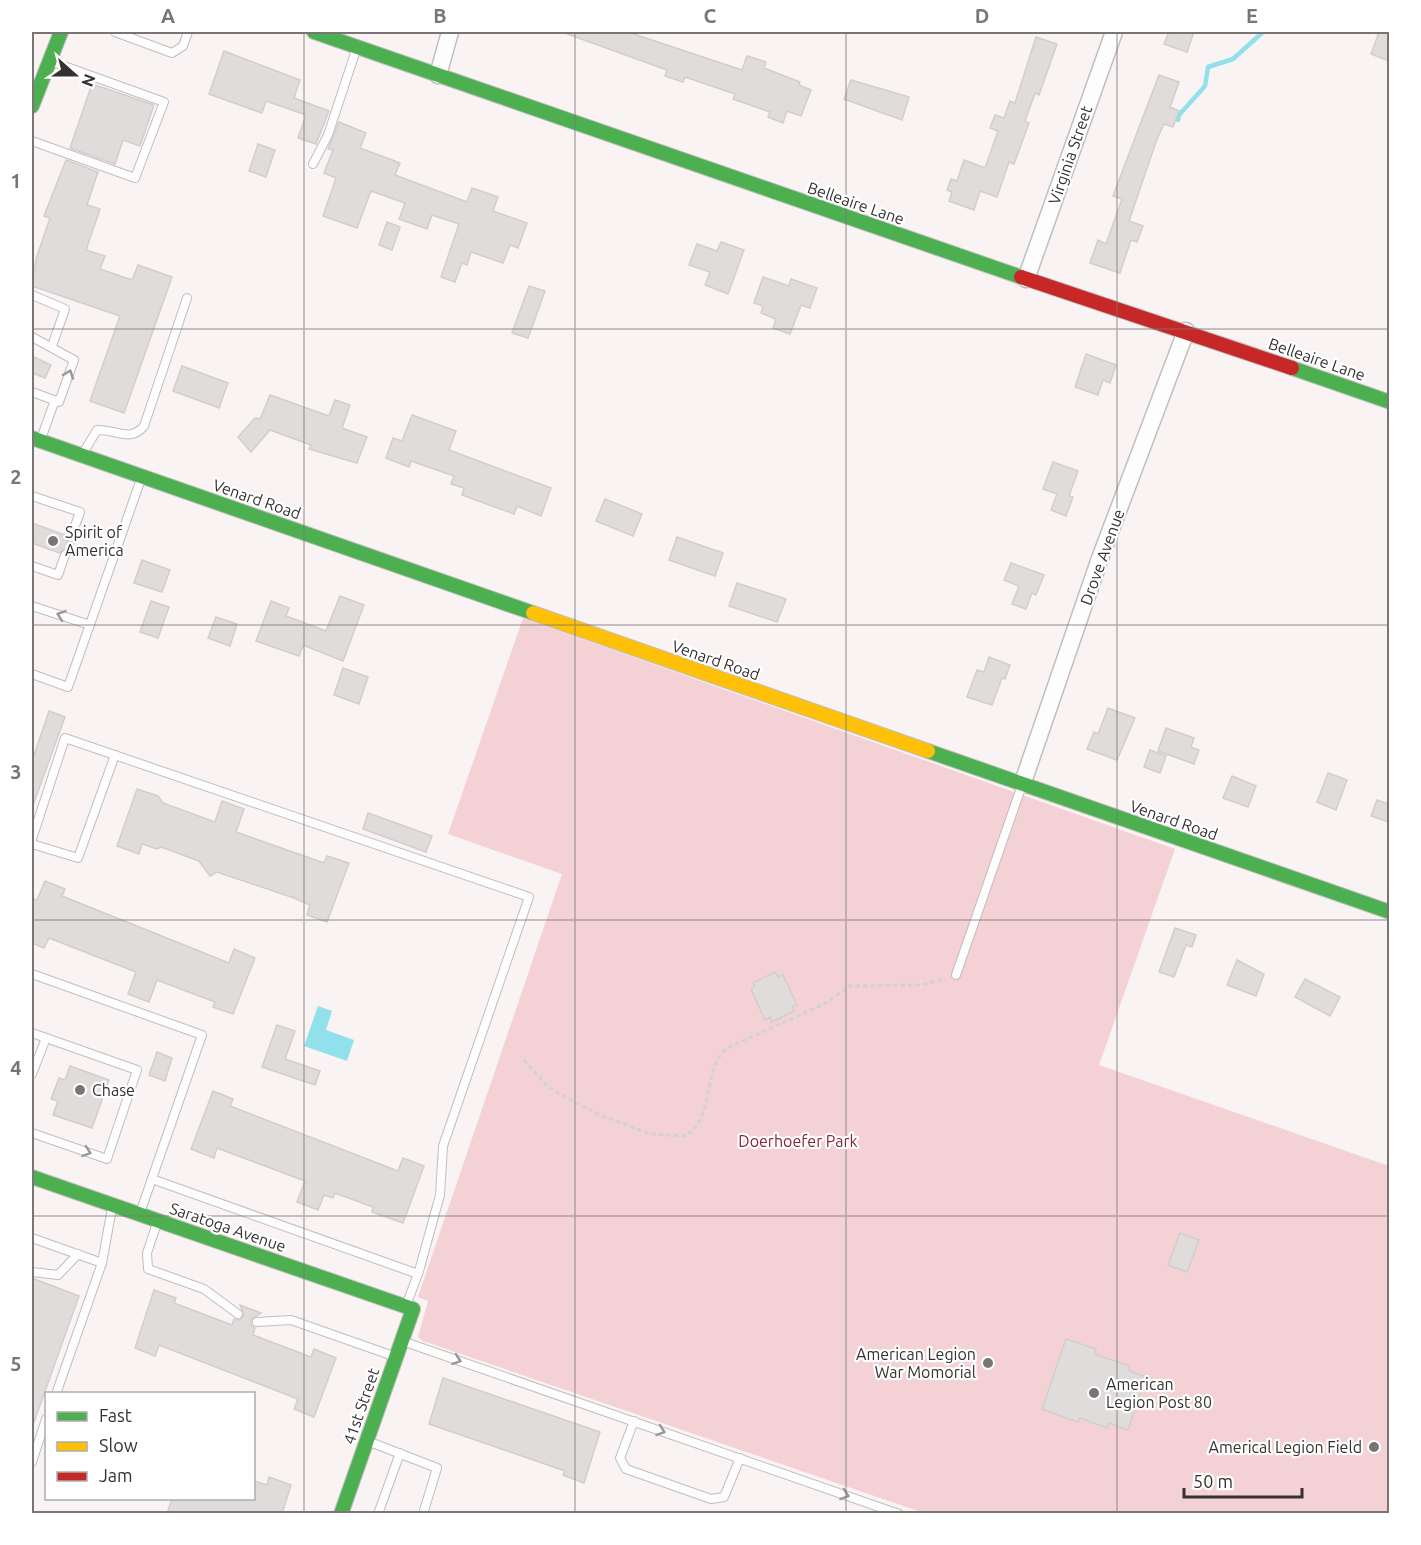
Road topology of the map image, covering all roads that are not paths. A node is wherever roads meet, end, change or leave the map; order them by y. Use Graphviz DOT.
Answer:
graph roads {
  1 [pos="61,32"];
  2 [pos="115,32"];
  3 [pos="188,32"];
  4 [pos="314,32"];
  5 [pos="450,32"];
  6 [pos="1114,32"];
  7 [pos="357,47"];
  8 [pos="50,61"];
  9 [pos="438,75"];
  10 [pos="36,79"];
  11 [pos="32,106"];
  12 [pos="32,141"];
  13 [pos="313,164"];
  14 [pos="1026,279"];
  15 [pos="32,295"];
  16 [pos="187,298"];
  17 [pos="1186,331"];
  18 [pos="32,338"];
  19 [pos="51,346"];
  20 [pos="32,392"];
  21 [pos="55,400"];
  22 [pos="1389,402"];
  23 [pos="36,439"];
  24 [pos="82,455"];
  25 [pos="142,476"];
  26 [pos="32,496"];
  27 [pos="71,537"];
  28 [pos="65,555"];
  29 [pos="32,566"];
  30 [pos="32,606"];
  31 [pos="90,625"];
  32 [pos="32,674"];
  33 [pos="115,755"];
  34 [pos="1022,785"];
  35 [pos="32,841"];
  36 [pos="1389,912"];
  37 [pos="32,974"];
  38 [pos="956,975"];
  39 [pos="32,1033"];
  40 [pos="46,1038"];
  41 [pos="32,1074"];
  42 [pos="32,1133"];
  43 [pos="32,1177"];
  44 [pos="152,1179"];
  45 [pos="112,1206"];
  46 [pos="139,1214"];
  47 [pos="158,1220"];
  48 [pos="32,1238"];
  49 [pos="78,1254"];
  50 [pos="102,1263"];
  51 [pos="32,1272"];
  52 [pos="418,1274"];
  53 [pos="410,1308"];
  54 [pos="238,1314"];
  55 [pos="257,1322"];
  56 [pos="402,1341"];
  57 [pos="396,1357"];
  58 [pos="57,1392"];
  59 [pos="634,1421"];
  60 [pos="45,1422"];
  61 [pos="366,1441"];
  62 [pos="400,1453"];
  63 [pos="740,1458"];
  64 [pos="32,1462"];
  65 [pos="346,1512"];
  66 [pos="378,1514"];
  67 [pos="423,1514"];
  68 [pos="899,1514"];
  1 -- 8 [label="street"];
  2 -- 3 [label="lane"];
  4 -- 7 [label="street, Belleaire Lane"];
  5 -- 9 [label="street"];
  6 -- 14 [label="street, Virginia Street"];
  7 -- 9 [label="street, Belleaire Lane"];
  7 -- 13 [label="lane"];
  8 -- 10 [label="street"];
  8 -- 12 [label="lane"];
  9 -- 14 [label="street, Belleaire Lane"];
  10 -- 11 [label="street"];
  14 -- 17 [label="street, Belleaire Lane"];
  15 -- 19 [label="lane"];
  16 -- 24 [label="lane"];
  17 -- 22 [label="street, Belleaire Lane"];
  17 -- 34 [label="street, Drove Avenue"];
  18 -- 19 [label="lane"];
  21 -- 19 [label="lane, one-way"];
  20 -- 21 [label="lane"];
  21 -- 23 [label="lane"];
  23 -- 24 [label="street, Venard Road"];
  24 -- 25 [label="street, Venard Road"];
  25 -- 31 [label="lane"];
  25 -- 34 [label="street, Venard Road"];
  26 -- 27 [label="lane"];
  28 -- 29 [label="lane"];
  31 -- 30 [label="lane, one-way"];
  31 -- 32 [label="lane"];
  33 -- 35 [label="lane"];
  33 -- 35 [label="lane"];
  33 -- 52 [label="lane"];
  34 -- 36 [label="street, Venard Road"];
  34 -- 38 [label="lane"];
  37 -- 44 [label="lane"];
  39 -- 40 [label="lane"];
  40 -- 41 [label="lane"];
  42 -- 40 [label="lane, one-way"];
  43 -- 45 [label="street, Saratoga Avenue"];
  44 -- 46 [label="lane"];
  44 -- 52 [label="lane"];
  45 -- 46 [label="street, Saratoga Avenue"];
  45 -- 50 [label="lane"];
  46 -- 47 [label="street, Saratoga Avenue"];
  47 -- 53 [label="street, Saratoga Avenue"];
  47 -- 54 [label="lane"];
  48 -- 49 [label="lane"];
  49 -- 50 [label="lane"];
  49 -- 51 [label="lane"];
  50 -- 58 [label="lane"];
  52 -- 53 [label="lane"];
  53 -- 56 [label="street, 41st Street"];
  55 -- 57 [label="lane"];
  56 -- 57 [label="street, 41st Street"];
  56 -- 59 [label="lane, one-way"];
  57 -- 61 [label="street, 41st Street"];
  59 -- 63 [label="lane, one-way"];
  59 -- 63 [label="lane"];
  60 -- 64 [label="lane"];
  61 -- 62 [label="lane"];
  61 -- 65 [label="street, 41st Street"];
  62 -- 66 [label="lane"];
  62 -- 67 [label="lane"];
  63 -- 68 [label="lane, one-way"];
}
